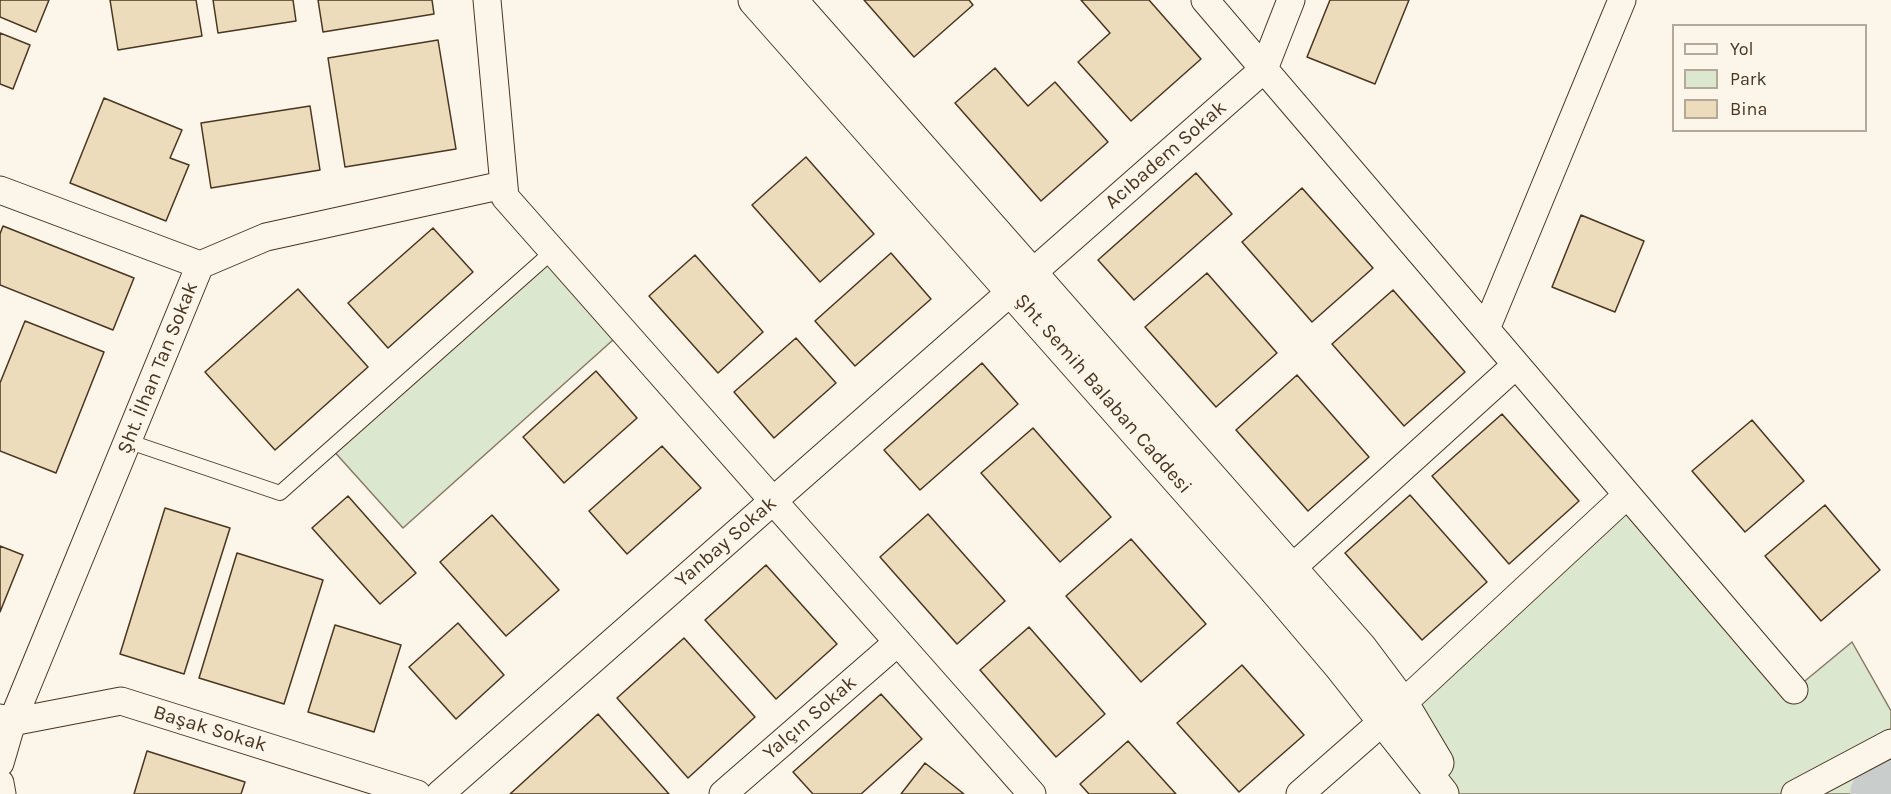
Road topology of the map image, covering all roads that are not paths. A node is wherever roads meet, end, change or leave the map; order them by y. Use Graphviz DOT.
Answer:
graph roads {
  1 [pos="487,0"];
  2 [pos="755,0"];
  3 [pos="790,0"];
  4 [pos="1205,0"];
  5 [pos="1291,0"];
  6 [pos="1622,0"];
  7 [pos="1264,69"];
  8 [pos="503,185"];
  9 [pos="0,190"];
  10 [pos="553,251"];
  11 [pos="200,265"];
  12 [pos="1022,282"];
  13 [pos="1486,329"];
  14 [pos="1516,365"];
  15 [pos="127,441"];
  16 [pos="1628,495"];
  17 [pos="772,502"];
  18 [pos="1292,568"];
  19 [pos="898,642"];
  20 [pos="1794,690"];
  21 [pos="1393,712"];
  22 [pos="4,722"];
  23 [pos="1891,743"];
  24 [pos="0,763"];
  25 [pos="0,783"];
  26 [pos="2,794"];
  27 [pos="417,794"];
  28 [pos="440,794"];
  29 [pos="723,794"];
  30 [pos="1032,794"];
  31 [pos="1300,794"];
  32 [pos="1442,794"];
  33 [pos="1452,794"];
  34 [pos="1795,794"];
  1 -- 8 [label="street"];
  2 -- 12 [label="street, Şht. Semih Balaban Caddesi"];
  3 -- 12 [label="street, Şht. Semih Balaban Caddesi"];
  4 -- 7 [label="street"];
  5 -- 7 [label="street, Acıbadem Sokak"];
  6 -- 13 [label="street"];
  7 -- 12 [label="street, Acıbadem Sokak"];
  7 -- 13 [label="street"];
  8 -- 10 [label="street"];
  8 -- 11 [label="street, Şht. İlhan Tan Sokak"];
  9 -- 11 [label="street"];
  10 -- 15 [label="lane"];
  10 -- 17 [label="street"];
  11 -- 15 [label="street, Şht. İlhan Tan Sokak"];
  12 -- 17 [label="street, Yanbay Sokak"];
  12 -- 18 [label="street, Şht. Semih Balaban Caddesi"];
  12 -- 21 [label="street, Şht. Semih Balaban Caddesi"];
  13 -- 14 [label="street"];
  14 -- 16 [label="street"];
  14 -- 18 [label="street"];
  15 -- 22 [label="street, Şht. İlhan Tan Sokak"];
  16 -- 20 [label="street"];
  16 -- 21 [label="street"];
  17 -- 19 [label="street"];
  17 -- 28 [label="street, Yanbay Sokak"];
  18 -- 21 [label="street, Şht. Semih Balaban Caddesi"];
  19 -- 29 [label="street, Yalçın Sokak"];
  19 -- 30 [label="street"];
  21 -- 31 [label="street"];
  21 -- 32 [label="street, Şht. Semih Balaban Caddesi"];
  21 -- 33 [label="street, Şht. Semih Balaban Caddesi"];
  22 -- 24 [label="street, Şht. İlhan Tan Sokak"];
  22 -- 27 [label="street, Başak Sokak"];
  23 -- 34 [label="street"];
  25 -- 26 [label="street"];
}
